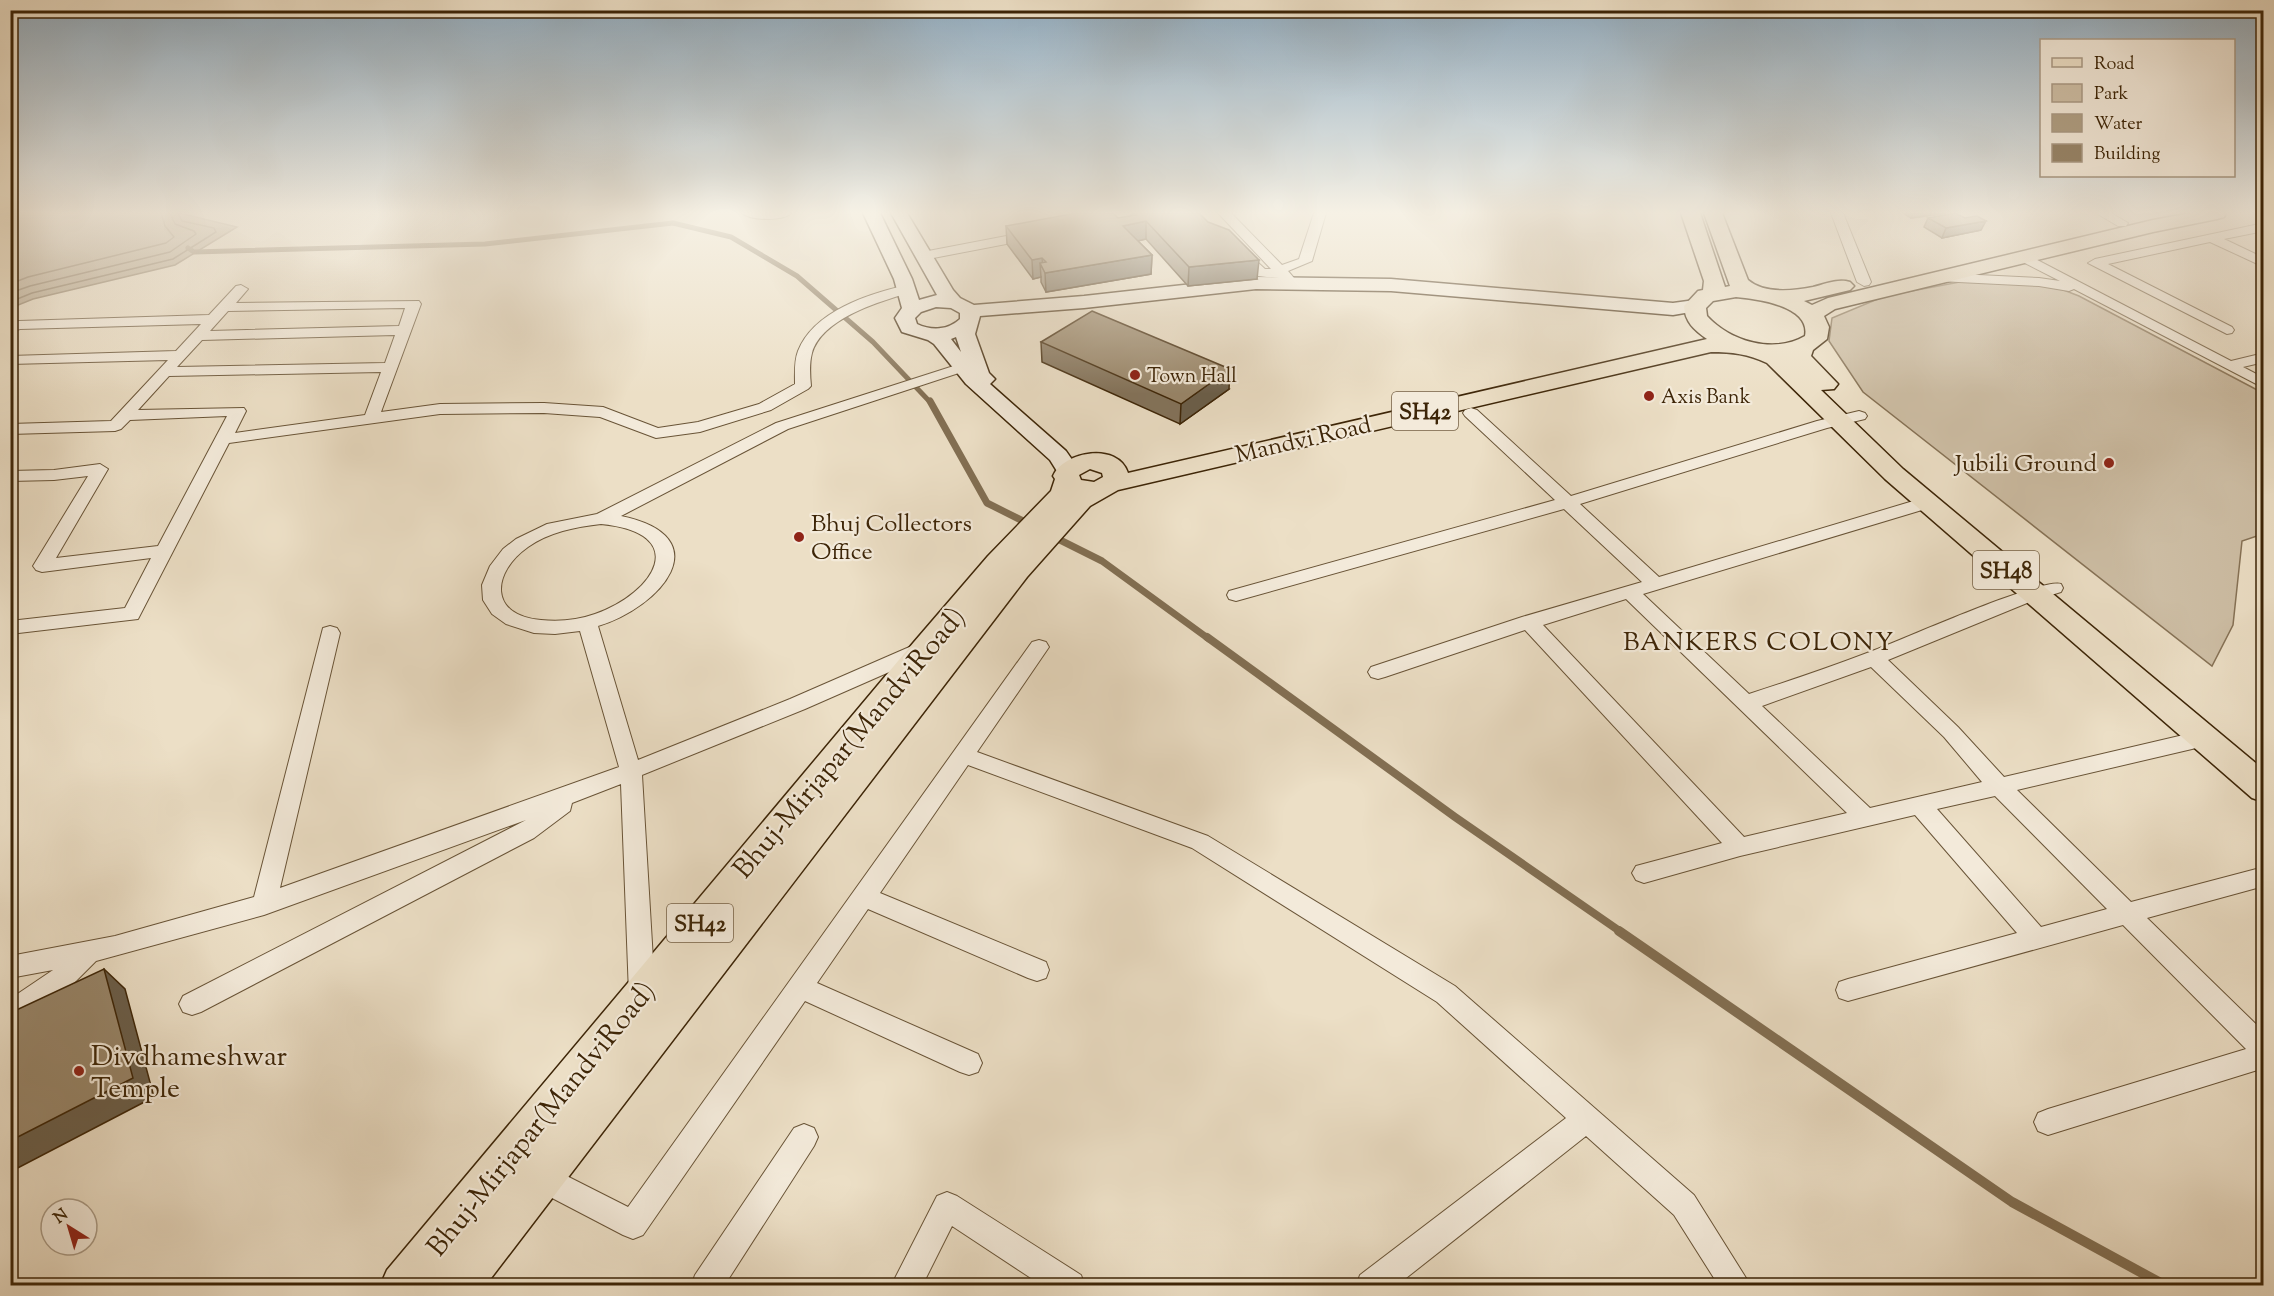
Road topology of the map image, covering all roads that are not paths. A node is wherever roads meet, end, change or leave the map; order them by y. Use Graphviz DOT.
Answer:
graph roads {
  1 [pos="900,273"];
  2 [pos="933,273"];
  3 [pos="1265,273"];
  4 [pos="1282,273"];
  5 [pos="1288,273"];
  6 [pos="1711,273"];
  7 [pos="1735,273"];
  8 [pos="1861,273"];
  9 [pos="1901,273"];
  10 [pos="1952,273"];
  11 [pos="2056,273"];
  12 [pos="2116,273"];
  13 [pos="1284,276"];
  14 [pos="1938,277"];
  15 [pos="1864,282"];
  16 [pos="1316,283"];
  17 [pos="241,289"];
  18 [pos="907,289"];
  19 [pos="2087,290"];
  20 [pos="1748,291"];
  21 [pos="1714,293"];
  22 [pos="1772,296"];
  23 [pos="224,307"];
  24 [pos="912,309"];
  25 [pos="965,314"];
  26 [pos="1811,315"];
  27 [pos="1697,316"];
  28 [pos="213,319"];
  29 [pos="10,328"];
  30 [pos="405,330"];
  31 [pos="2227,330"];
  32 [pos="933,334"];
  33 [pos="197,336"];
  34 [pos="1747,347"];
  35 [pos="1803,347"];
  36 [pos="179,355"];
  37 [pos="2264,357"];
  38 [pos="10,360"];
  39 [pos="2229,366"];
  40 [pos="391,367"];
  41 [pos="963,367"];
  42 [pos="164,372"];
  43 [pos="2264,384"];
  44 [pos="1471,412"];
  45 [pos="125,415"];
  46 [pos="1849,418"];
  47 [pos="371,419"];
  48 [pos="10,429"];
  49 [pos="223,439"];
  50 [pos="10,476"];
  51 [pos="1085,480"];
  52 [pos="1568,502"];
  53 [pos="1916,506"];
  54 [pos="602,519"];
  55 [pos="164,551"];
  56 [pos="1007,567"];
  57 [pos="1656,584"];
  58 [pos="2044,591"];
  59 [pos="1630,593"];
  60 [pos="1236,595"];
  61 [pos="1529,622"];
  62 [pos="586,623"];
  63 [pos="10,628"];
  64 [pos="330,633"];
  65 [pos="1039,647"];
  66 [pos="925,649"];
  67 [pos="1874,658"];
  68 [pos="1378,672"];
  69 [pos="1747,703"];
  70 [pos="2192,741"];
  71 [pos="963,755"];
  72 [pos="2264,762"];
  73 [pos="631,772"];
  74 [pos="1999,786"];
  75 [pos="2264,789"];
  76 [pos="579,792"];
  77 [pos="1920,805"];
  78 [pos="1867,818"];
  79 [pos="1740,848"];
  80 [pos="1644,873"];
  81 [pos="2264,876"];
  82 [pos="863,896"];
  83 [pos="264,905"];
  84 [pos="2128,913"];
  85 [pos="2036,938"];
  86 [pos="90,951"];
  87 [pos="10,967"];
  88 [pos="1037,970"];
  89 [pos="800,987"];
  90 [pos="1848,990"];
  91 [pos="642,994"];
  92 [pos="192,1004"];
  93 [pos="10,1014"];
  94 [pos="2264,1050"];
  95 [pos="2264,1056"];
  96 [pos="969,1063"];
  97 [pos="1587,1119"];
  98 [pos="2049,1122"];
  99 [pos="804,1137"];
  100 [pos="541,1177"];
  101 [pos="403,1286"];
  102 [pos="456,1286"];
  103 [pos="706,1286"];
  104 [pos="906,1286"];
  105 [pos="1070,1286"];
  106 [pos="1371,1286"];
  107 [pos="1736,1286"];
  1 -- 18 [label="street"];
  2 -- 25 [label="street"];
  3 -- 13 [label="street"];
  4 -- 13 [label="street"];
  5 -- 13 [label="street"];
  6 -- 21 [label="main road"];
  7 -- 20 [label="main road"];
  8 -- 15 [label="street"];
  9 -- 15 [label="main road"];
  10 -- 14 [label="main road"];
  11 -- 19 [label="street"];
  12 -- 31 [label="street"];
  13 -- 16 [label="street"];
  13 -- 25 [label="street"];
  14 -- 19 [label="street"];
  14 -- 26 [label="main road"];
  15 -- 22 [label="main road"];
  16 -- 25 [label="street"];
  16 -- 27 [label="street"];
  17 -- 23 [label="street"];
  18 -- 24 [label="street"];
  18 -- 47 [label="street"];
  19 -- 39 [label="street"];
  20 -- 21 [label="main road"];
  20 -- 22 [label="main road"];
  21 -- 27 [label="main road, Mandvi Road"];
  22 -- 26 [label="main road"];
  23 -- 28 [label="street"];
  23 -- 30 [label="street"];
  24 -- 25 [label="street"];
  24 -- 32 [label="street"];
  25 -- 32 [label="street"];
  25 -- 51 [label="street"];
  26 -- 35 [label="main road"];
  27 -- 34 [label="main road"];
  27 -- 51 [label="main road, Mandvi Road / SH42"];
  28 -- 29 [label="street"];
  28 -- 33 [label="street"];
  30 -- 33 [label="street"];
  30 -- 40 [label="street"];
  32 -- 41 [label="street"];
  33 -- 36 [label="street"];
  34 -- 35 [label="main road"];
  34 -- 46 [label="main road, SH48"];
  34 -- 51 [label="main road, Mandvi Road / SH42"];
  35 -- 46 [label="main road, SH48"];
  36 -- 38 [label="street"];
  36 -- 42 [label="street"];
  37 -- 39 [label="street"];
  39 -- 43 [label="street"];
  40 -- 42 [label="street"];
  40 -- 47 [label="street"];
  41 -- 51 [label="street"];
  41 -- 54 [label="street"];
  42 -- 45 [label="street"];
  44 -- 52 [label="street"];
  45 -- 48 [label="street"];
  45 -- 49 [label="street"];
  46 -- 52 [label="street"];
  46 -- 58 [label="main road, SH48"];
  47 -- 49 [label="street"];
  49 -- 55 [label="street"];
  50 -- 55 [label="street"];
  51 -- 56 [label="main road, SH42"];
  52 -- 57 [label="street"];
  52 -- 60 [label="street"];
  53 -- 57 [label="street"];
  54 -- 62 [label="street"];
  54 -- 62 [label="street"];
  55 -- 63 [label="street"];
  56 -- 66 [label="main road, Bhuj-Mirjapar(MandviRoad) / SH42"];
  56 -- 100 [label="main road, Bhuj-Mirjapar(MandviRoad) / SH42"];
  57 -- 59 [label="street"];
  58 -- 67 [label="street"];
  58 -- 72 [label="main road, SH48"];
  58 -- 75 [label="main road, SH48"];
  59 -- 61 [label="street"];
  59 -- 69 [label="street"];
  61 -- 68 [label="street"];
  61 -- 79 [label="street"];
  62 -- 73 [label="street"];
  64 -- 83 [label="street"];
  65 -- 71 [label="street"];
  66 -- 73 [label="street"];
  66 -- 91 [label="main road, Bhuj-Mirjapar(MandviRoad) / SH42"];
  67 -- 69 [label="street"];
  67 -- 74 [label="street"];
  69 -- 78 [label="street"];
  70 -- 74 [label="street"];
  71 -- 82 [label="street"];
  71 -- 97 [label="street"];
  73 -- 76 [label="street"];
  73 -- 91 [label="street"];
  74 -- 77 [label="street"];
  74 -- 84 [label="street"];
  76 -- 83 [label="street"];
  76 -- 92 [label="street"];
  77 -- 78 [label="street"];
  77 -- 85 [label="street"];
  78 -- 79 [label="street"];
  79 -- 80 [label="street"];
  81 -- 84 [label="street"];
  82 -- 88 [label="street"];
  82 -- 89 [label="street"];
  83 -- 86 [label="street"];
  84 -- 85 [label="street"];
  84 -- 94 [label="street"];
  85 -- 90 [label="street"];
  86 -- 87 [label="street"];
  86 -- 93 [label="street"];
  89 -- 96 [label="street"];
  89 -- 100 [label="street"];
  91 -- 101 [label="main road, Bhuj-Mirjapar(MandviRoad) / SH42"];
  95 -- 98 [label="street"];
  97 -- 106 [label="street"];
  97 -- 107 [label="street"];
  99 -- 103 [label="street"];
  100 -- 102 [label="main road, Bhuj-Mirjapar(MandviRoad) / SH42"];
  104 -- 105 [label="street"];
}
